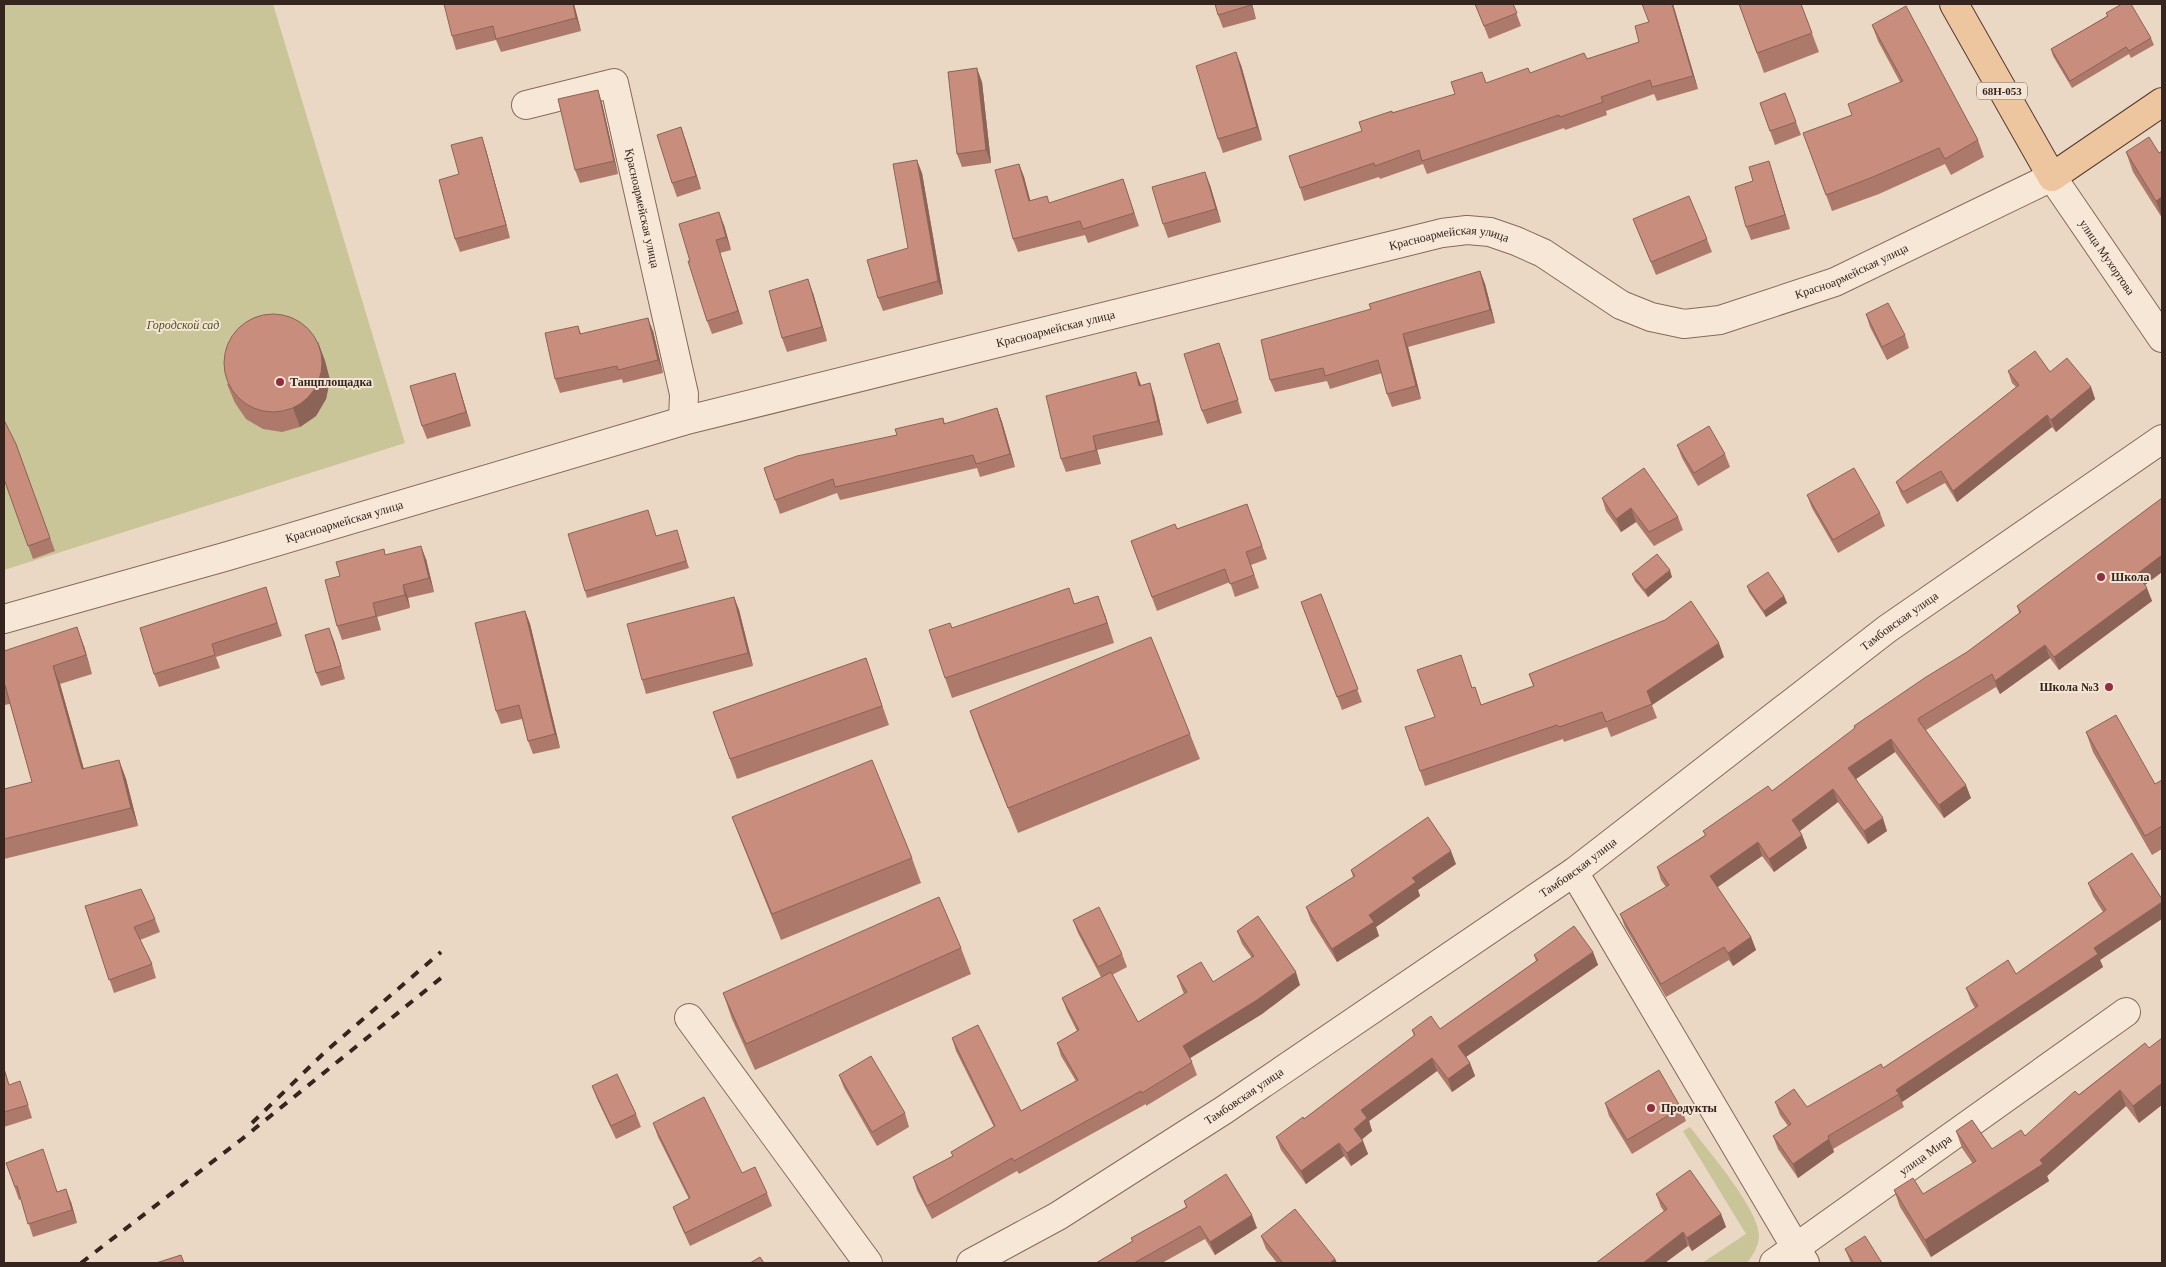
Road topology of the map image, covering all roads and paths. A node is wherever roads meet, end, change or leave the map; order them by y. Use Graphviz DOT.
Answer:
graph roads {
  1 [pos="1954,4"];
  2 [pos="2162,102"];
  3 [pos="526,104"];
  4 [pos="2052,177"];
  5 [pos="2162,338"];
  6 [pos="683,421"];
  7 [pos="2162,439"];
  8 [pos="4,619"];
  9 [pos="1574,872"];
  10 [pos="2126,1012"];
  11 [pos="689,1018"];
  12 [pos="1792,1258"];
  13 [pos="868,1263"];
  14 [pos="971,1263"];
  1 -- 4 [label="main road, 68Н-053"];
  2 -- 4 [label="main road, Красноармейская улица"];
  3 -- 6 [label="street, Красноармейская улица"];
  4 -- 5 [label="street, улица Мухортова"];
  4 -- 6 [label="street, Красноармейская улица"];
  6 -- 8 [label="street, Красноармейская улица"];
  7 -- 9 [label="street, Тамбовская улица"];
  9 -- 12 [label="street"];
  9 -- 14 [label="street, Тамбовская улица"];
  10 -- 12 [label="street, улица Мира"];
  11 -- 13 [label="street"];
}
